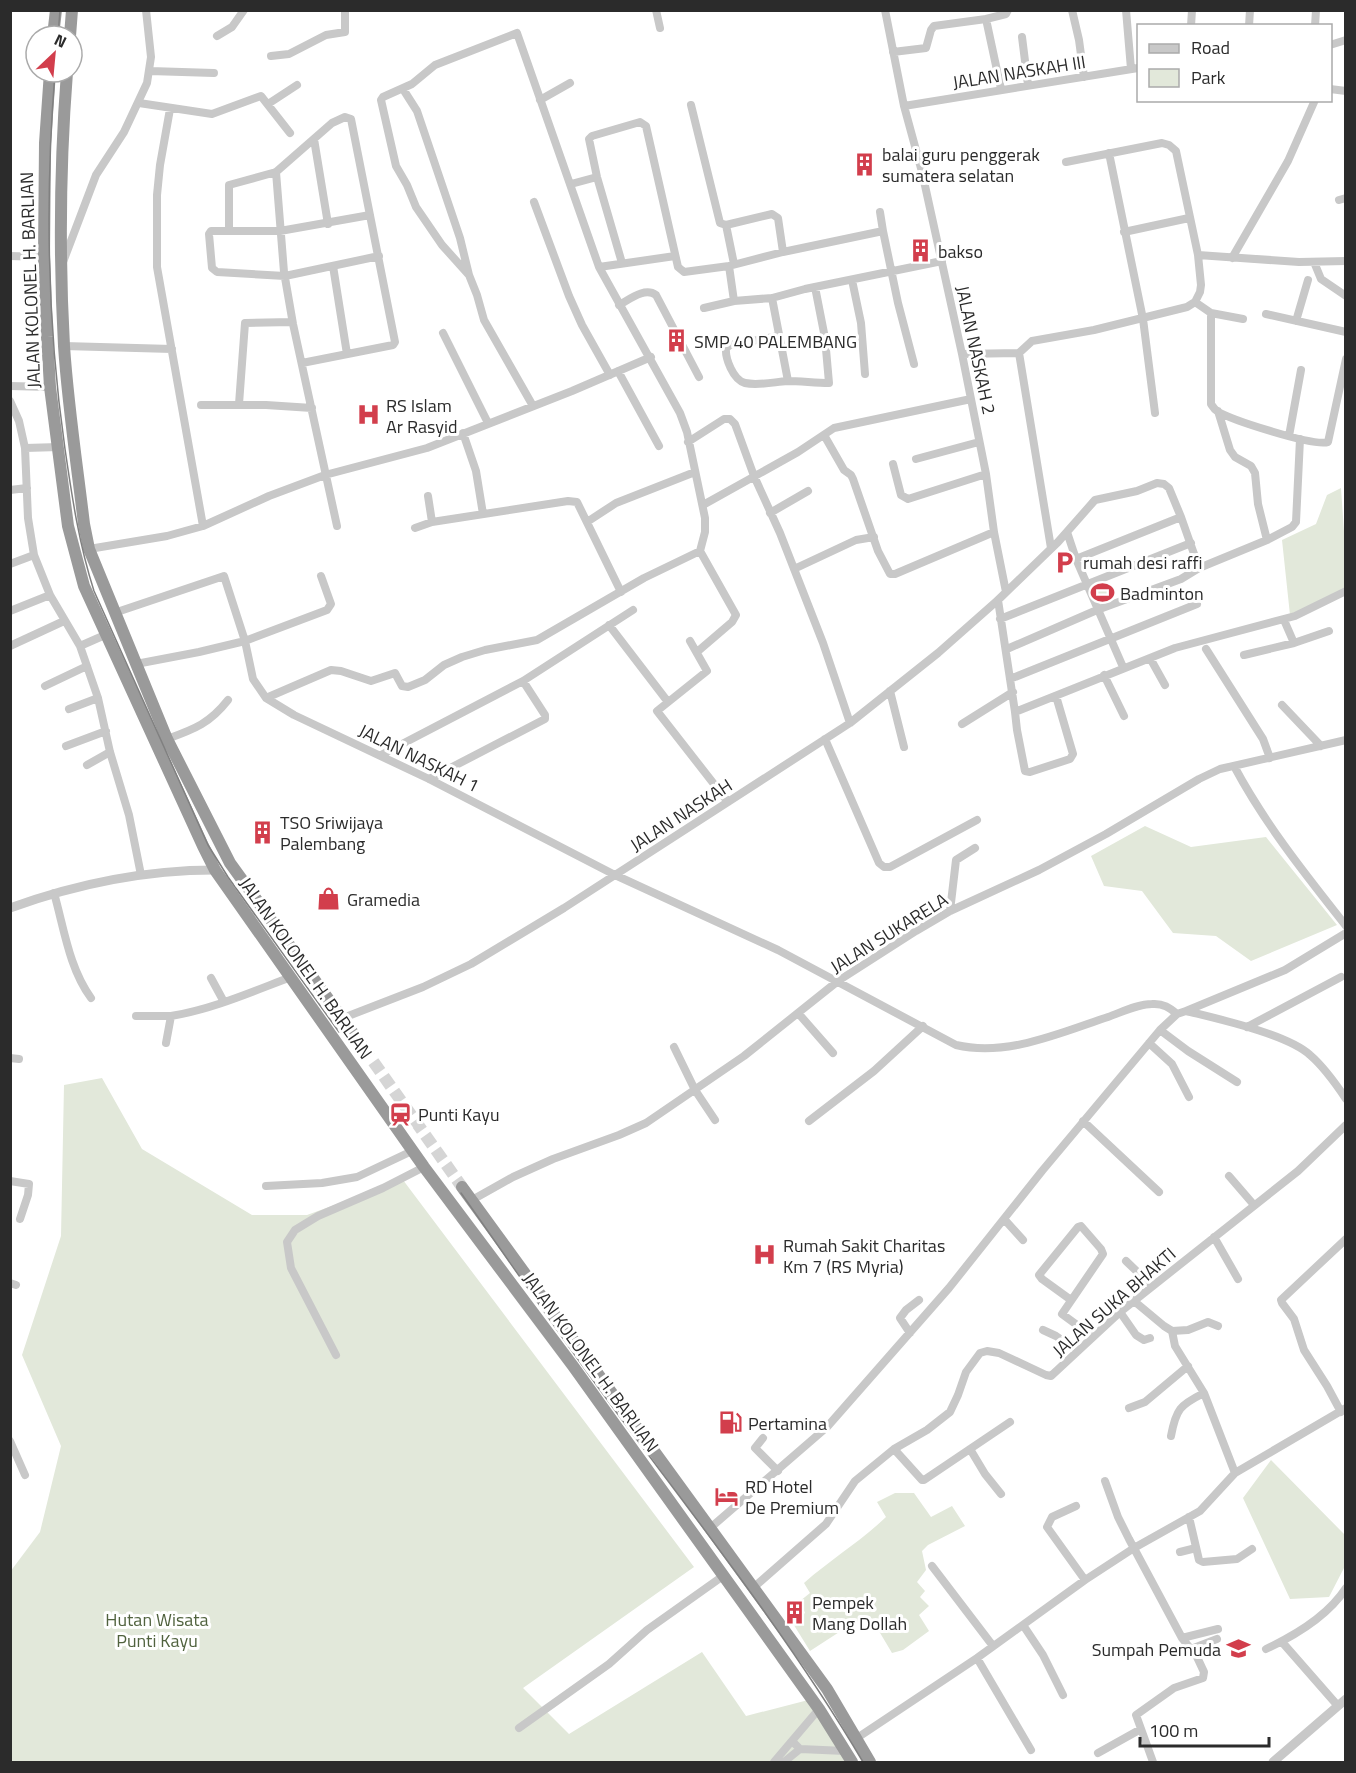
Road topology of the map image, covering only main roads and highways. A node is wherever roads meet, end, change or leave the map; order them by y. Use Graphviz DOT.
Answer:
graph roads {
  1 [pos="49,84"];
  2 [pos="66,84"];
  3 [pos="48,97"];
  4 [pos="65,99"];
  5 [pos="363,1047"];
  6 [pos="462,1186"];
  7 [pos="849,1757"];
  8 [pos="870,1762"];
  1 -- 3 [label="highway, JALAN KOLONEL H. BARLIAN"];
  2 -- 4 [label="highway"];
  3 -- 4 [label="highway"];
  3 -- 7 [label="highway, JALAN KOLONEL H. BARLIAN"];
  4 -- 5 [label="highway"];
  6 -- 8 [label="highway, JALAN KOLONEL H. BARLIAN"];
}
